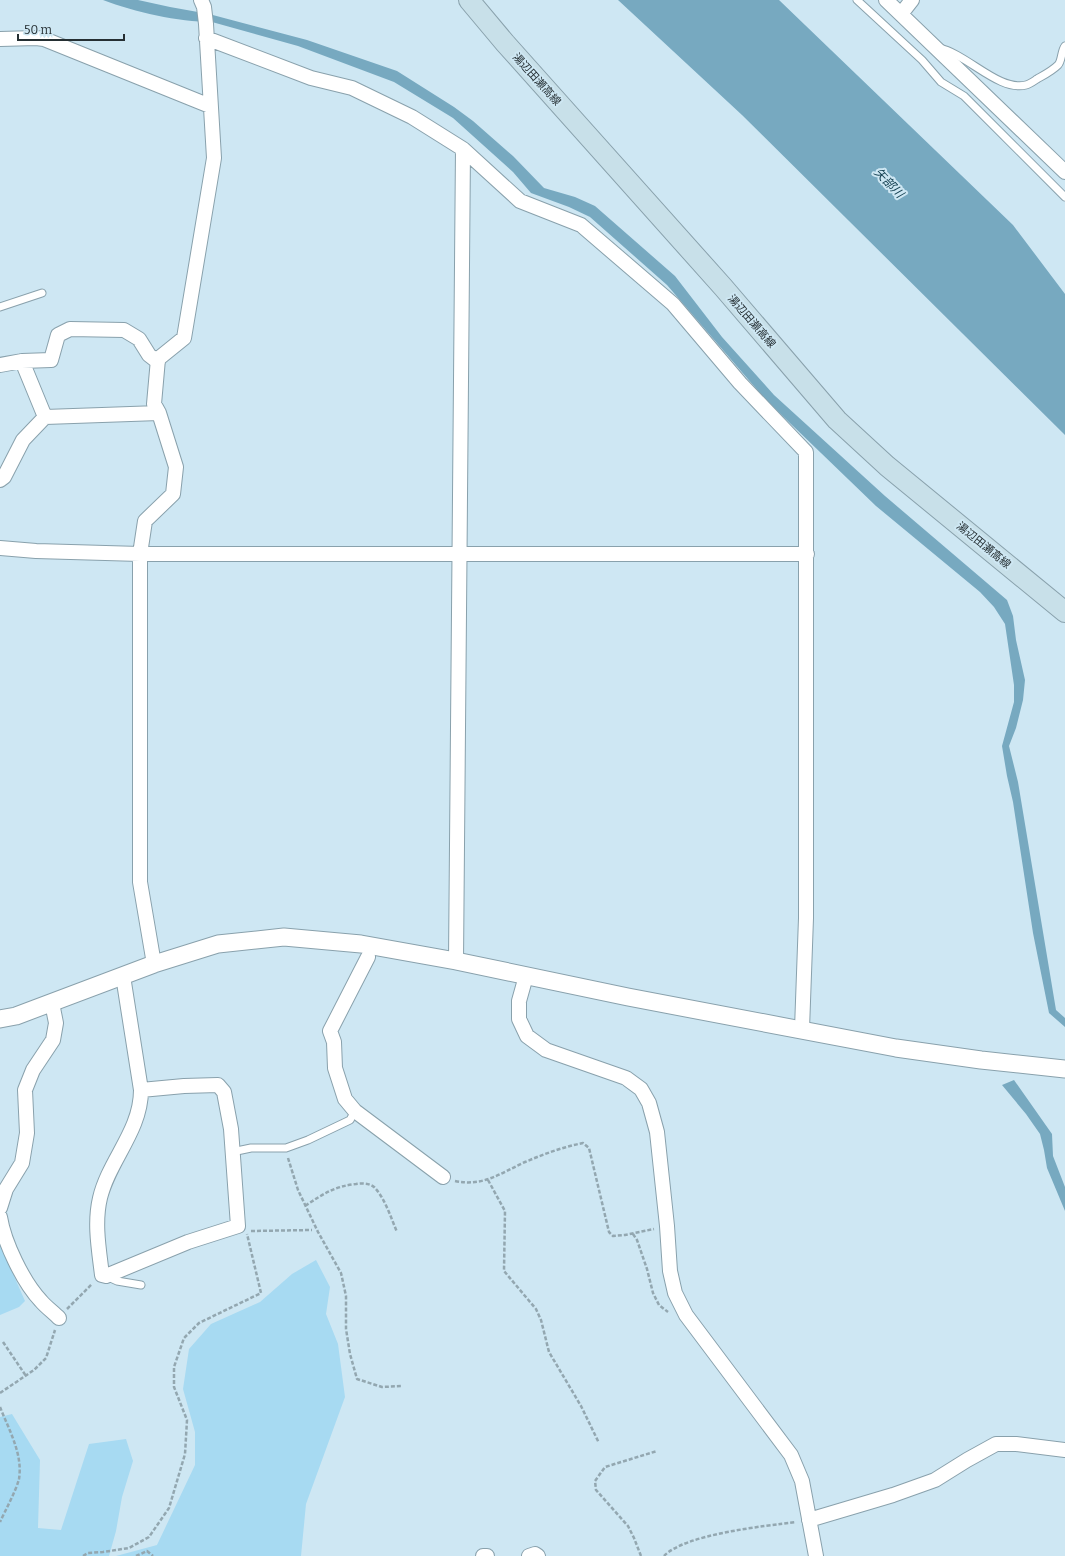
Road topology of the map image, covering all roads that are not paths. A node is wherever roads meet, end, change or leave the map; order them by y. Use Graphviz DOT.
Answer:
graph roads {
  1 [pos="469,0"];
  2 [pos="858,0"];
  3 [pos="886,0"];
  4 [pos="912,0"];
  5 [pos="203,3"];
  6 [pos="900,14"];
  7 [pos="0,38"];
  8 [pos="206,38"];
  9 [pos="1065,46"];
  10 [pos="935,47"];
  11 [pos="210,106"];
  12 [pos="463,149"];
  13 [pos="1065,172"];
  14 [pos="1065,197"];
  15 [pos="42,293"];
  16 [pos="0,307"];
  17 [pos="22,361"];
  18 [pos="158,362"];
  19 [pos="0,365"];
  20 [pos="159,413"];
  21 [pos="45,417"];
  22 [pos="0,480"];
  23 [pos="0,548"];
  24 [pos="140,554"];
  25 [pos="807,554"];
  26 [pos="459,555"];
  27 [pos="1065,612"];
  28 [pos="368,957"];
  29 [pos="456,961"];
  30 [pos="154,964"];
  31 [pos="123,976"];
  32 [pos="526,976"];
  33 [pos="52,1003"];
  34 [pos="0,1019"];
  35 [pos="802,1029"];
  36 [pos="1065,1069"];
  37 [pos="141,1090"];
  38 [pos="355,1111"];
  39 [pos="232,1152"];
  40 [pos="443,1177"];
  41 [pos="0,1208"];
  42 [pos="0,1217"];
  43 [pos="104,1276"];
  44 [pos="141,1286"];
  45 [pos="59,1318"];
  46 [pos="1065,1450"];
  47 [pos="809,1520"];
  48 [pos="483,1556"];
  49 [pos="487,1556"];
  50 [pos="529,1556"];
  51 [pos="538,1556"];
  52 [pos="816,1556"];
  1 -- 27 [label="main road, 湯辺田瀬高線"];
  2 -- 14 [label="lane"];
  3 -- 6 [label="street"];
  4 -- 6 [label="street"];
  5 -- 8 [label="street"];
  6 -- 10 [label="street"];
  7 -- 11 [label="street"];
  8 -- 11 [label="street"];
  8 -- 12 [label="street"];
  9 -- 10 [label="lane"];
  10 -- 13 [label="street"];
  11 -- 18 [label="street"];
  12 -- 25 [label="street"];
  12 -- 26 [label="street"];
  15 -- 16 [label="lane"];
  17 -- 18 [label="street"];
  17 -- 19 [label="street"];
  17 -- 21 [label="street"];
  18 -- 20 [label="street"];
  20 -- 21 [label="street"];
  20 -- 24 [label="street"];
  21 -- 22 [label="street"];
  23 -- 24 [label="street"];
  24 -- 26 [label="street"];
  24 -- 30 [label="street"];
  25 -- 26 [label="street"];
  25 -- 35 [label="street"];
  26 -- 29 [label="street"];
  28 -- 38 [label="street"];
  29 -- 30 [label="street"];
  29 -- 32 [label="street"];
  30 -- 31 [label="street"];
  31 -- 33 [label="street"];
  31 -- 37 [label="street"];
  32 -- 35 [label="street"];
  32 -- 47 [label="street"];
  33 -- 34 [label="street"];
  33 -- 41 [label="street"];
  35 -- 36 [label="street"];
  37 -- 39 [label="street"];
  37 -- 43 [label="street"];
  38 -- 39 [label="lane"];
  38 -- 40 [label="street"];
  39 -- 43 [label="street"];
  42 -- 45 [label="street"];
  43 -- 44 [label="lane"];
  46 -- 47 [label="street"];
  47 -- 52 [label="street"];
  48 -- 49 [label="street"];
  50 -- 51 [label="street"];
}
